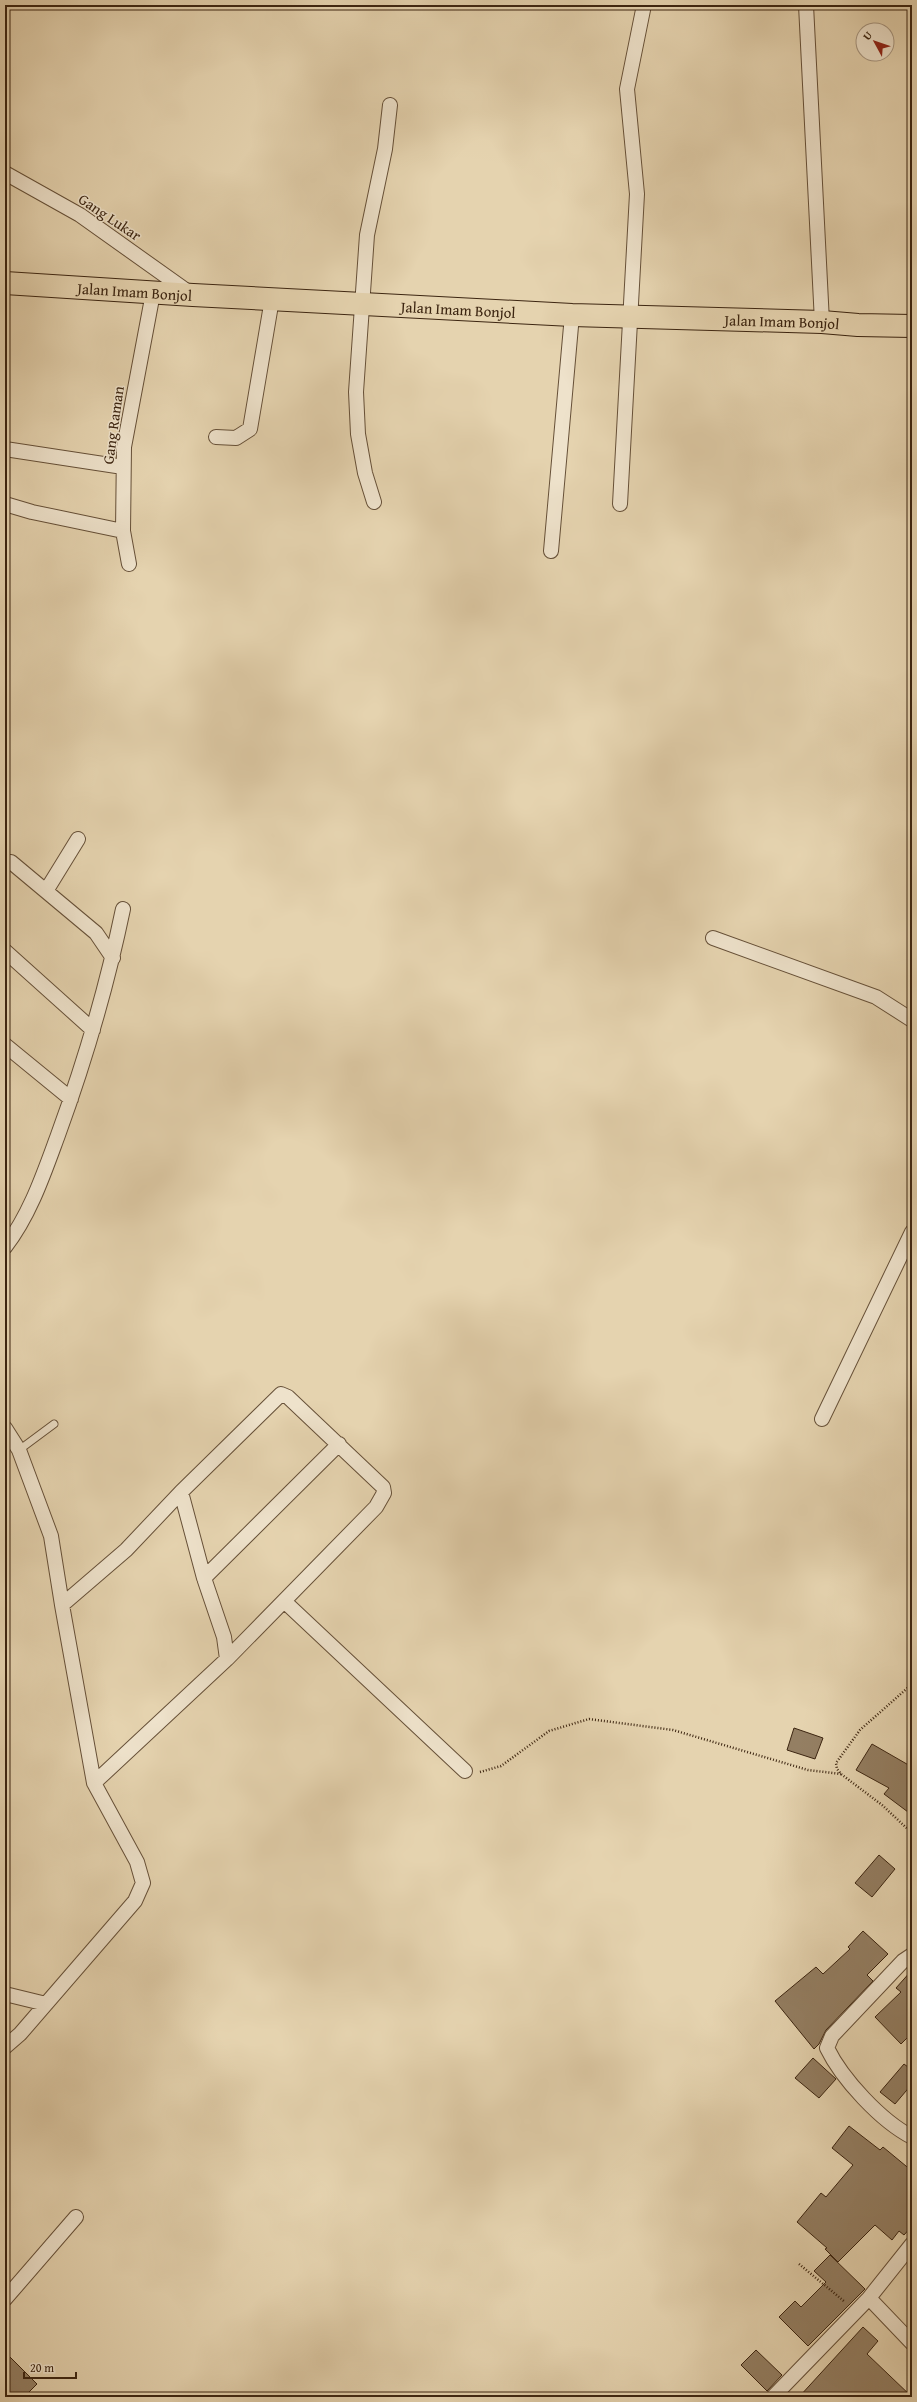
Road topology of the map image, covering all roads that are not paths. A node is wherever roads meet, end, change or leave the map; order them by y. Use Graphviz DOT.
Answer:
graph roads {
  1 [pos="644,5"];
  2 [pos="806,5"];
  3 [pos="390,105"];
  4 [pos="5,172"];
  5 [pos="5,283"];
  6 [pos="152,293"];
  7 [pos="193,295"];
  8 [pos="272,299"];
  9 [pos="364,304"];
  10 [pos="572,315"];
  11 [pos="629,316"];
  12 [pos="822,322"];
  13 [pos="912,326"];
  14 [pos="216,437"];
  15 [pos="5,449"];
  16 [pos="123,467"];
  17 [pos="374,502"];
  18 [pos="5,504"];
  19 [pos="620,504"];
  20 [pos="123,530"];
  21 [pos="551,551"];
  22 [pos="129,564"];
  23 [pos="78,839"];
  24 [pos="11,862"];
  25 [pos="46,891"];
  26 [pos="123,909"];
  27 [pos="714,938"];
  28 [pos="5,951"];
  29 [pos="113,958"];
  30 [pos="912,1020"];
  31 [pos="93,1030"];
  32 [pos="5,1045"];
  33 [pos="71,1099"];
  34 [pos="912,1232"];
  35 [pos="5,1247"];
  36 [pos="822,1419"];
  37 [pos="54,1424"];
  38 [pos="5,1428"];
  39 [pos="339,1444"];
  40 [pos="19,1450"];
  41 [pos="181,1492"];
  42 [pos="204,1578"];
  43 [pos="284,1601"];
  44 [pos="62,1605"];
  45 [pos="227,1659"];
  46 [pos="465,1771"];
  47 [pos="94,1783"];
  48 [pos="912,1955"];
  49 [pos="5,1994"];
  50 [pos="46,2004"];
  51 [pos="5,2047"];
  52 [pos="912,2137"];
  53 [pos="76,2217"];
  54 [pos="912,2244"];
  55 [pos="869,2298"];
  56 [pos="5,2299"];
  57 [pos="912,2343"];
  58 [pos="774,2397"];
  1 -- 11 [label="street"];
  2 -- 12 [label="street"];
  3 -- 9 [label="street"];
  4 -- 7 [label="street, Gang Lukar"];
  5 -- 6 [label="highway, Jalan Imam Bonjol"];
  6 -- 7 [label="highway, Jalan Imam Bonjol"];
  6 -- 16 [label="street, Gang Raman"];
  7 -- 8 [label="highway, Jalan Imam Bonjol"];
  8 -- 9 [label="highway, Jalan Imam Bonjol"];
  8 -- 14 [label="street"];
  9 -- 10 [label="highway, Jalan Imam Bonjol"];
  9 -- 17 [label="street"];
  10 -- 11 [label="highway, Jalan Imam Bonjol"];
  10 -- 21 [label="street"];
  11 -- 12 [label="highway, Jalan Imam Bonjol"];
  11 -- 19 [label="street"];
  12 -- 13 [label="highway, Jalan Imam Bonjol"];
  15 -- 16 [label="street"];
  16 -- 20 [label="street, Gang Raman"];
  18 -- 20 [label="street"];
  20 -- 22 [label="street, Gang Raman"];
  23 -- 25 [label="street"];
  24 -- 25 [label="street"];
  25 -- 29 [label="street"];
  26 -- 29 [label="street"];
  27 -- 30 [label="street"];
  28 -- 31 [label="street"];
  29 -- 31 [label="street"];
  31 -- 33 [label="street"];
  32 -- 33 [label="street"];
  33 -- 35 [label="street"];
  34 -- 36 [label="street"];
  37 -- 40 [label="lane"];
  38 -- 40 [label="street"];
  39 -- 41 [label="street"];
  39 -- 42 [label="street"];
  39 -- 43 [label="street"];
  40 -- 44 [label="street"];
  41 -- 42 [label="street"];
  41 -- 44 [label="street"];
  42 -- 45 [label="street"];
  43 -- 45 [label="street"];
  43 -- 46 [label="street"];
  44 -- 47 [label="street"];
  45 -- 47 [label="street"];
  47 -- 50 [label="street"];
  48 -- 52 [label="street"];
  49 -- 50 [label="street"];
  50 -- 51 [label="street"];
  53 -- 56 [label="street"];
  54 -- 55 [label="street"];
  55 -- 57 [label="street"];
  55 -- 58 [label="street"];
}
